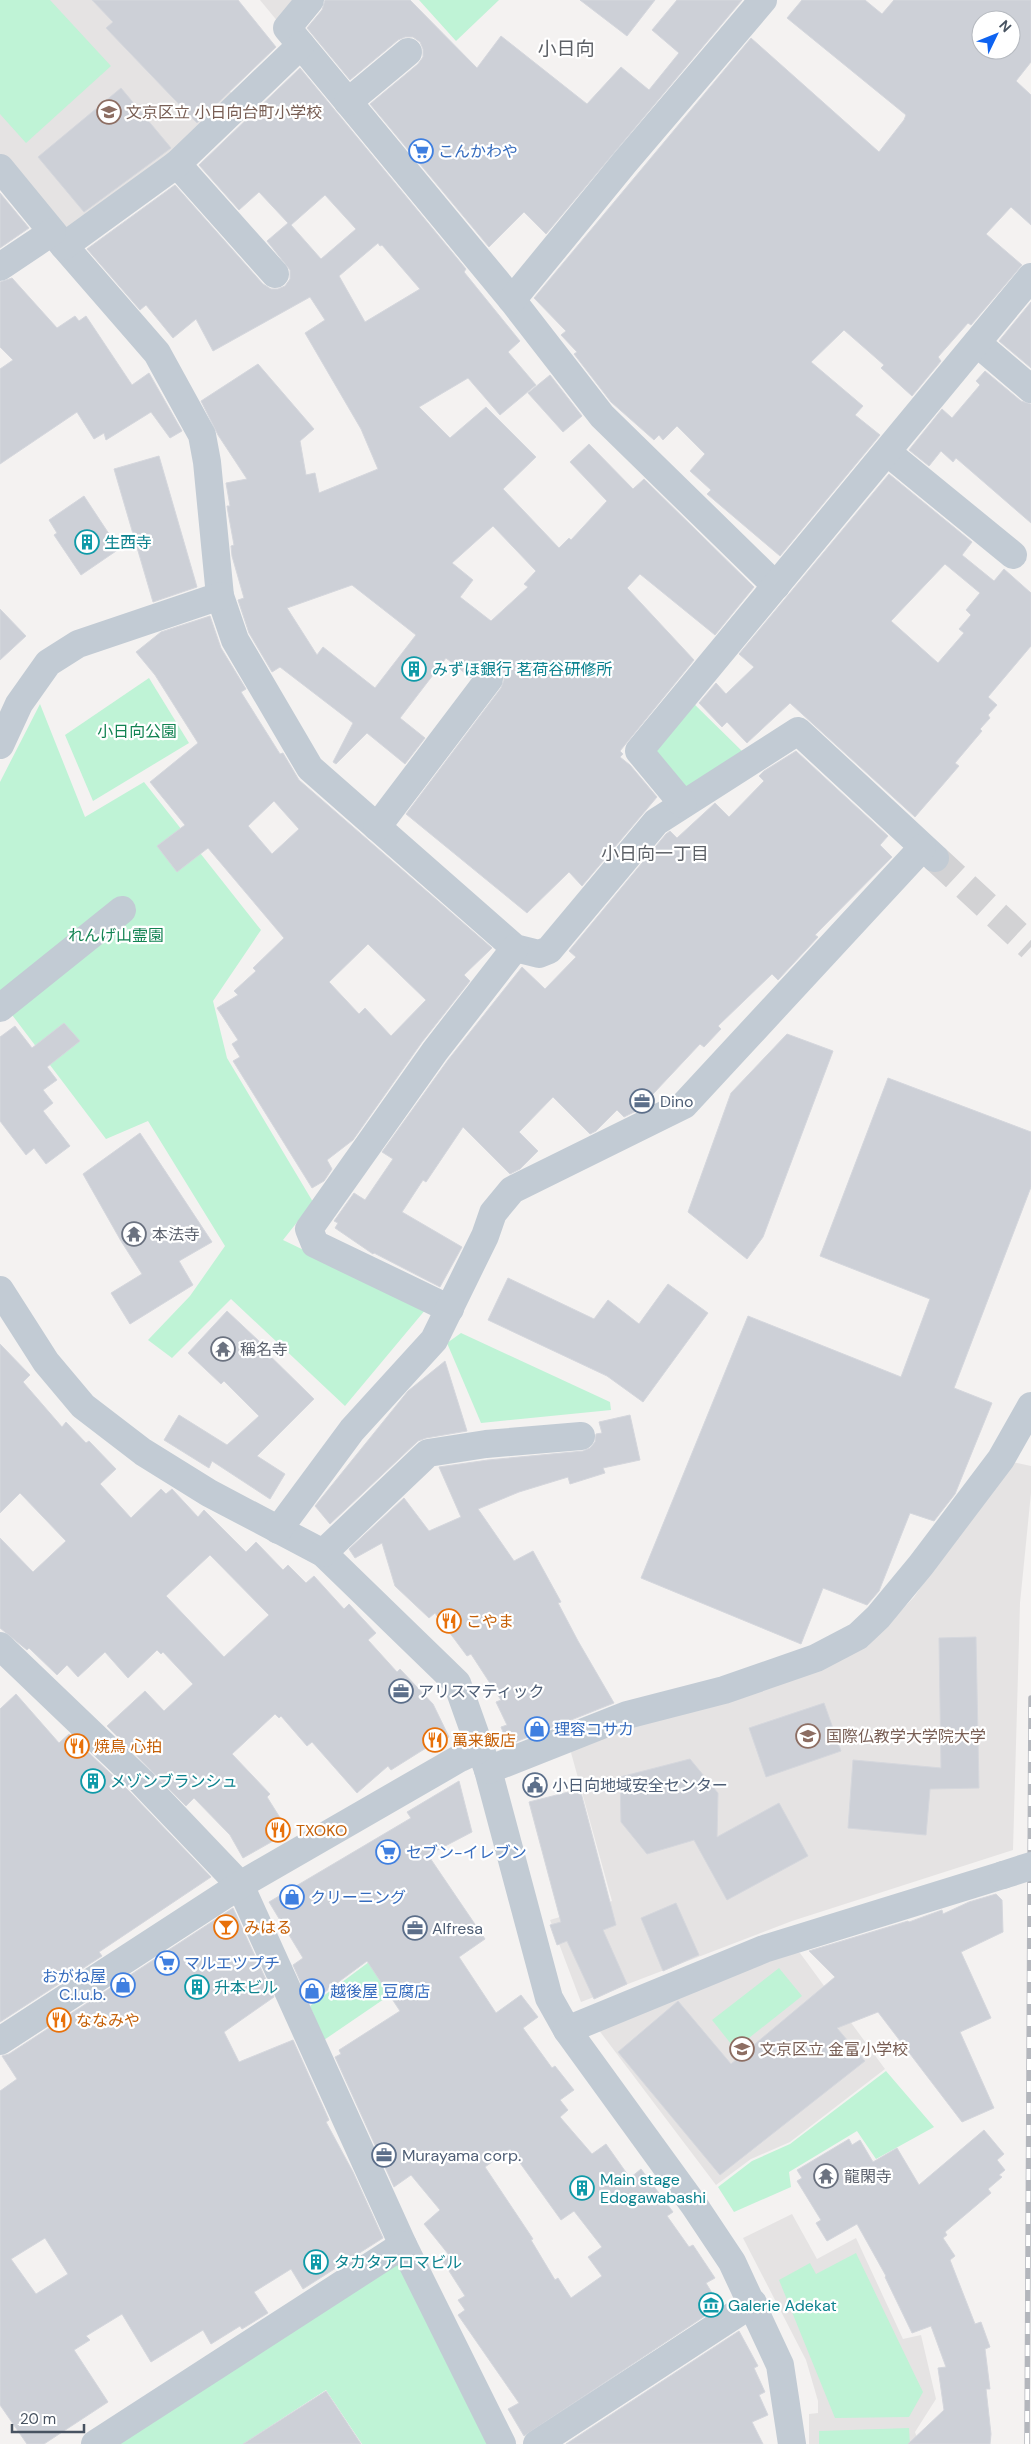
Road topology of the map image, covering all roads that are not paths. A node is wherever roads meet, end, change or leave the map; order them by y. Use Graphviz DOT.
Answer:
graph roads {
  1 [pos="310,0"];
  2 [pos="763,0"];
  3 [pos="301,45"];
  4 [pos="408,52"];
  5 [pos="348,102"];
  6 [pos="177,164"];
  7 [pos="0,168"];
  8 [pos="58,239"];
  9 [pos="0,266"];
  10 [pos="275,274"];
  11 [pos="1031,277"];
  12 [pos="512,300"];
  13 [pos="977,343"];
  14 [pos="1031,389"];
  15 [pos="887,452"];
  16 [pos="1013,555"];
  17 [pos="776,586"];
  18 [pos="220,596"];
  19 [pos="489,680"];
  20 [pos="0,745"];
  21 [pos="683,804"];
  22 [pos="377,826"];
  23 [pos="122,910"];
  24 [pos="515,948"];
  25 [pos="0,1008"];
  26 [pos="0,1290"];
  27 [pos="450,1309"];
  28 [pos="1031,1406"];
  29 [pos="581,1436"];
  30 [pos="278,1530"];
  31 [pos="323,1553"];
  32 [pos="0,1646"];
  33 [pos="485,1759"];
  34 [pos="1031,1866"];
  35 [pos="240,1885"];
  36 [pos="567,2030"];
  37 [pos="0,2041"];
  38 [pos="403,2245"];
  39 [pos="753,2303"];
  40 [pos="95,2444"];
  41 [pos="502,2444"];
  42 [pos="537,2444"];
  43 [pos="792,2444"];
  1 -- 3 [label="street"];
  2 -- 12 [label="street"];
  3 -- 5 [label="street"];
  3 -- 6 [label="street"];
  4 -- 5 [label="street"];
  5 -- 12 [label="street"];
  6 -- 8 [label="street"];
  6 -- 10 [label="street"];
  7 -- 8 [label="street"];
  8 -- 9 [label="street"];
  8 -- 18 [label="street"];
  11 -- 13 [label="street"];
  12 -- 17 [label="street"];
  13 -- 14 [label="street"];
  13 -- 15 [label="street"];
  15 -- 16 [label="street"];
  15 -- 17 [label="street"];
  17 -- 21 [label="street"];
  18 -- 20 [label="street"];
  18 -- 22 [label="street"];
  19 -- 22 [label="street"];
  21 -- 24 [label="street"];
  21 -- 27 [label="street"];
  22 -- 24 [label="street"];
  23 -- 25 [label="street"];
  24 -- 27 [label="street"];
  26 -- 30 [label="street"];
  27 -- 30 [label="street"];
  28 -- 33 [label="street"];
  29 -- 31 [label="street"];
  30 -- 31 [label="street"];
  31 -- 33 [label="street"];
  32 -- 35 [label="street"];
  33 -- 35 [label="street"];
  33 -- 36 [label="street"];
  34 -- 36 [label="street, bridge"];
  35 -- 37 [label="street"];
  35 -- 38 [label="street"];
  36 -- 39 [label="street"];
  38 -- 40 [label="street"];
  38 -- 41 [label="street"];
  39 -- 42 [label="street"];
  39 -- 43 [label="street"];
}
